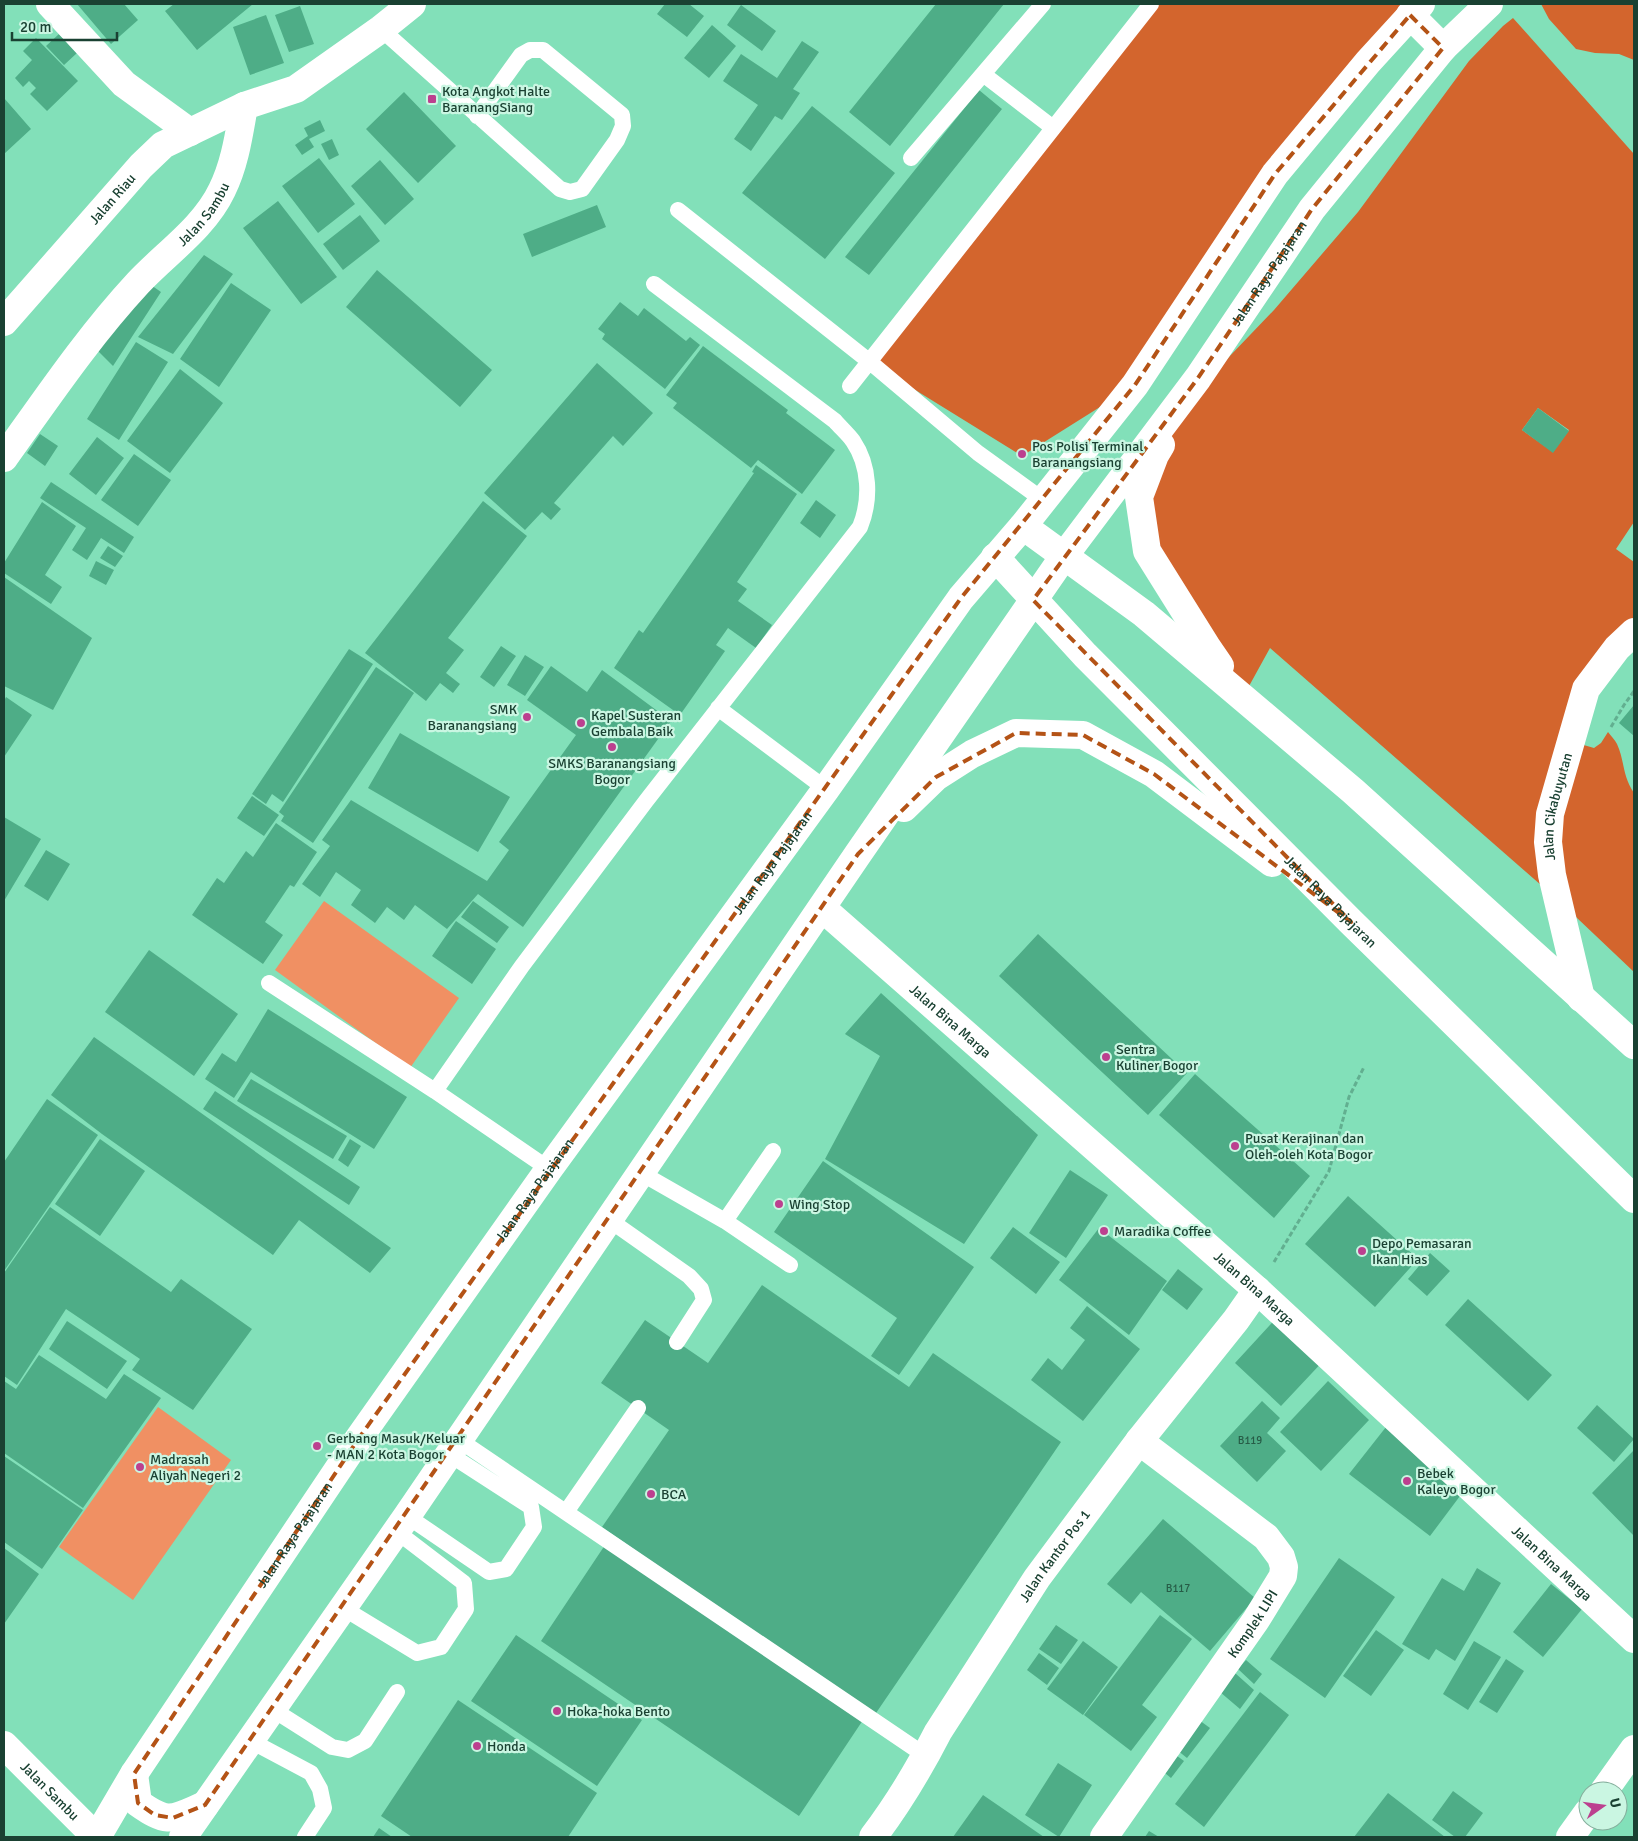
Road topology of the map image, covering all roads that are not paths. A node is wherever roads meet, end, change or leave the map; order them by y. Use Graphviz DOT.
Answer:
graph roads {
  1 [pos="50,4"];
  2 [pos="412,4"];
  3 [pos="1043,4"];
  4 [pos="1151,4"];
  5 [pos="1489,4"];
  6 [pos="1416,10"];
  7 [pos="381,29"];
  8 [pos="1443,48"];
  9 [pos="983,74"];
  10 [pos="244,106"];
  11 [pos="477,116"];
  12 [pos="1052,127"];
  13 [pos="190,132"];
  14 [pos="912,158"];
  15 [pos="678,210"];
  16 [pos="654,284"];
  17 [pos="4,322"];
  18 [pos="870,362"];
  19 [pos="1198,378"];
  20 [pos="850,386"];
  21 [pos="4,458"];
  22 [pos="1043,500"];
  23 [pos="1022,526"];
  24 [pos="1064,556"];
  25 [pos="995,558"];
  26 [pos="1033,600"];
  27 [pos="1634,632"];
  28 [pos="1243,697"];
  29 [pos="718,708"];
  30 [pos="826,789"];
  31 [pos="858,854"];
  32 [pos="822,908"];
  33 [pos="1351,922"];
  34 [pos="269,983"];
  35 [pos="1581,998"];
  36 [pos="1634,1045"];
  37 [pos="435,1091"];
  38 [pos="773,1151"];
  39 [pos="549,1169"];
  40 [pos="640,1173"];
  41 [pos="1634,1199"];
  42 [pos="608,1219"];
  43 [pos="725,1221"];
  44 [pos="790,1265"];
  45 [pos="1258,1290"];
  46 [pos="677,1342"];
  47 [pos="638,1408"];
  48 [pos="1139,1441"];
  49 [pos="454,1446"];
  50 [pos="566,1512"];
  51 [pos="402,1523"];
  52 [pos="343,1608"];
  53 [pos="1634,1639"];
  54 [pos="398,1692"];
  55 [pos="272,1709"];
  56 [pos="251,1740"];
  57 [pos="4,1745"];
  58 [pos="1634,1749"];
  59 [pos="926,1756"];
  60 [pos="134,1774"];
  61 [pos="1611,1781"];
  62 [pos="205,1805"];
  63 [pos="1578,1826"];
  64 [pos="96,1837"];
  65 [pos="183,1837"];
  66 [pos="305,1837"];
  67 [pos="873,1837"];
  68 [pos="1104,1837"];
  69 [pos="1570,1837"];
  1 -- 13 [label="main road"];
  2 -- 7 [label="main road"];
  3 -- 9 [label="lane"];
  4 -- 12 [label="lane"];
  5 -- 8 [label="main road, Jalan Raya Pajajaran"];
  6 -- 8 [label="main road"];
  6 -- 22 [label="main road, Jalan Raya Pajajaran"];
  7 -- 10 [label="main road"];
  7 -- 11 [label="lane"];
  8 -- 19 [label="main road, Jalan Raya Pajajaran"];
  9 -- 12 [label="lane"];
  9 -- 14 [label="lane"];
  10 -- 13 [label="main road, Jalan Riau"];
  10 -- 21 [label="main road, Jalan Sambu"];
  11 -- 11 [label="lane"];
  12 -- 18 [label="lane"];
  13 -- 17 [label="main road, Jalan Riau"];
  15 -- 18 [label="lane"];
  16 -- 29 [label="lane"];
  18 -- 20 [label="lane"];
  18 -- 22 [label="lane"];
  19 -- 24 [label="main road, Jalan Raya Pajajaran"];
  19 -- 28 [label="main road"];
  22 -- 23 [label="main road, Jalan Raya Pajajaran"];
  23 -- 24 [label="main road"];
  23 -- 25 [label="main road, Jalan Raya Pajajaran"];
  24 -- 26 [label="main road, Jalan Raya Pajajaran"];
  24 -- 28 [label="main road"];
  25 -- 26 [label="main road, Jalan Raya Pajajaran"];
  25 -- 30 [label="main road, Jalan Raya Pajajaran"];
  26 -- 31 [label="main road, Jalan Raya Pajajaran"];
  26 -- 33 [label="main road, Jalan Raya Pajajaran"];
  27 -- 35 [label="main road, Jalan Cikabuyutan"];
  28 -- 35 [label="main road"];
  29 -- 30 [label="lane"];
  29 -- 37 [label="lane"];
  30 -- 39 [label="main road, Jalan Raya Pajajaran"];
  31 -- 32 [label="main road, Jalan Raya Pajajaran"];
  31 -- 33 [label="main road"];
  32 -- 40 [label="main road, Jalan Raya Pajajaran"];
  32 -- 45 [label="main road, Jalan Bina Marga"];
  33 -- 41 [label="main road, Jalan Raya Pajajaran"];
  34 -- 37 [label="lane"];
  35 -- 36 [label="main road"];
  37 -- 39 [label="lane"];
  38 -- 43 [label="lane"];
  39 -- 60 [label="main road, Jalan Raya Pajajaran"];
  40 -- 42 [label="main road, Jalan Raya Pajajaran"];
  40 -- 43 [label="lane"];
  42 -- 46 [label="lane"];
  42 -- 49 [label="main road, Jalan Raya Pajajaran"];
  43 -- 44 [label="lane"];
  45 -- 48 [label="main road, Jalan Kantor Pos 1"];
  45 -- 53 [label="main road, Jalan Bina Marga"];
  47 -- 50 [label="lane"];
  48 -- 59 [label="main road, Jalan Kantor Pos 1"];
  48 -- 68 [label="main road, Komplek LIPI"];
  49 -- 50 [label="lane"];
  49 -- 51 [label="main road, Jalan Raya Pajajaran"];
  49 -- 51 [label="lane"];
  50 -- 59 [label="lane"];
  51 -- 52 [label="main road, Jalan Raya Pajajaran"];
  51 -- 52 [label="lane"];
  52 -- 55 [label="main road, Jalan Raya Pajajaran"];
  54 -- 55 [label="lane"];
  55 -- 56 [label="main road, Jalan Raya Pajajaran"];
  56 -- 62 [label="main road, Jalan Raya Pajajaran"];
  56 -- 66 [label="lane"];
  57 -- 64 [label="main road, Jalan Sambu"];
  58 -- 61 [label="main road"];
  59 -- 67 [label="main road, Jalan Kantor Pos 1"];
  60 -- 62 [label="main road"];
  60 -- 64 [label="main road, Jalan Raya Pajajaran"];
  62 -- 65 [label="main road, Jalan Raya Pajajaran"];
  63 -- 69 [label="main road"];
}
